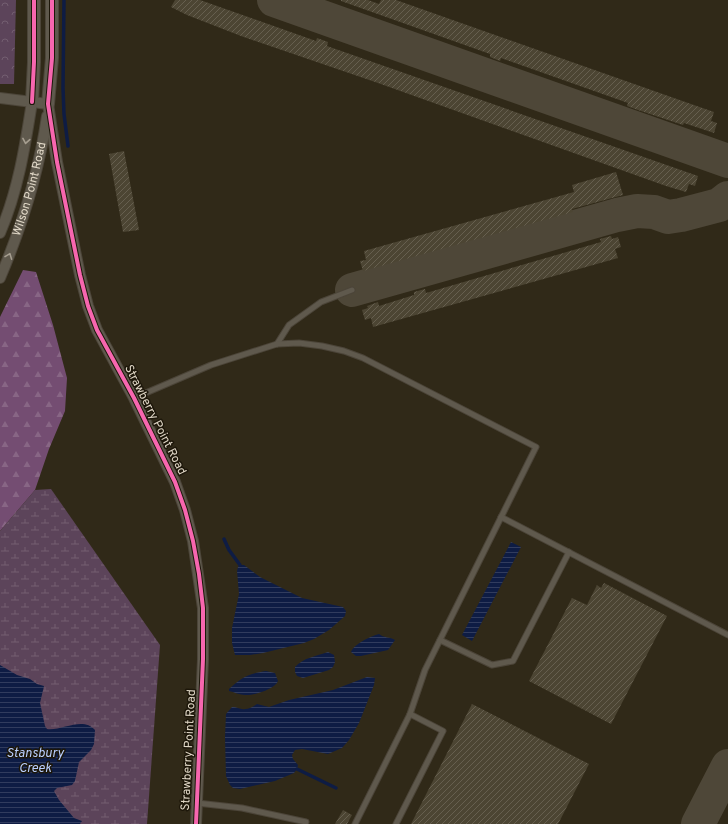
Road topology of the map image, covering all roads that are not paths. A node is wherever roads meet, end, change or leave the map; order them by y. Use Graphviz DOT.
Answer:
graph roads {
  1 [pos="34,0"];
  2 [pos="52,0"];
  3 [pos="0,98"];
  4 [pos="32,102"];
  5 [pos="48,104"];
  6 [pos="0,233"];
  7 [pos="0,278"];
  8 [pos="352,290"];
  9 [pos="277,344"];
  10 [pos="134,398"];
  11 [pos="501,517"];
  12 [pos="569,552"];
  13 [pos="728,635"];
  14 [pos="440,640"];
  15 [pos="410,714"];
  16 [pos="197,803"];
  17 [pos="306,822"];
  18 [pos="196,824"];
  19 [pos="355,824"];
  20 [pos="396,824"];
  1 -- 4 [label="street, Wilson Point Road"];
  2 -- 5 [label="street, Wilson Point Road"];
  3 -- 4 [label="street"];
  4 -- 5 [label="street"];
  4 -- 6 [label="street, Wilson Point Road, one-way"];
  7 -- 5 [label="street, Wilson Point Road, one-way"];
  5 -- 10 [label="street, Strawberry Point Road"];
  8 -- 9 [label="lane"];
  9 -- 10 [label="lane"];
  9 -- 11 [label="lane"];
  10 -- 16 [label="street, Strawberry Point Road"];
  11 -- 12 [label="lane"];
  11 -- 14 [label="lane"];
  12 -- 13 [label="lane"];
  12 -- 14 [label="lane"];
  14 -- 15 [label="lane"];
  15 -- 19 [label="lane"];
  15 -- 20 [label="lane"];
  16 -- 17 [label="lane"];
  16 -- 18 [label="street, Strawberry Point Road"];
}
